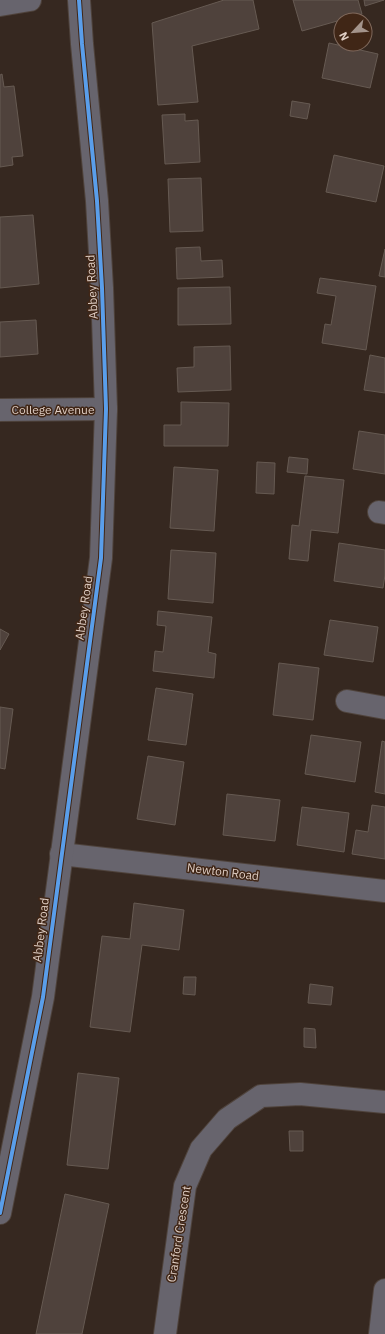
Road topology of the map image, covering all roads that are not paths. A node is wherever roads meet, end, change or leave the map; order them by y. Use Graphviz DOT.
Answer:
graph roads {
  1 [pos="30,0"];
  2 [pos="79,0"];
  3 [pos="0,5"];
  4 [pos="106,409"];
  5 [pos="0,410"];
  6 [pos="347,701"];
  7 [pos="385,708"];
  8 [pos="61,854"];
  9 [pos="385,891"];
  10 [pos="385,1102"];
  11 [pos="0,1213"];
  12 [pos="385,1290"];
  13 [pos="165,1334"];
  14 [pos="380,1334"];
  1 -- 3 [label="street"];
  2 -- 4 [label="street, Abbey Road"];
  4 -- 5 [label="street, College Avenue"];
  4 -- 8 [label="street, Abbey Road"];
  6 -- 7 [label="street"];
  8 -- 9 [label="street, Newton Road"];
  8 -- 11 [label="street, Abbey Road"];
  10 -- 13 [label="street, Cranford Crescent"];
  12 -- 14 [label="street"];
}
